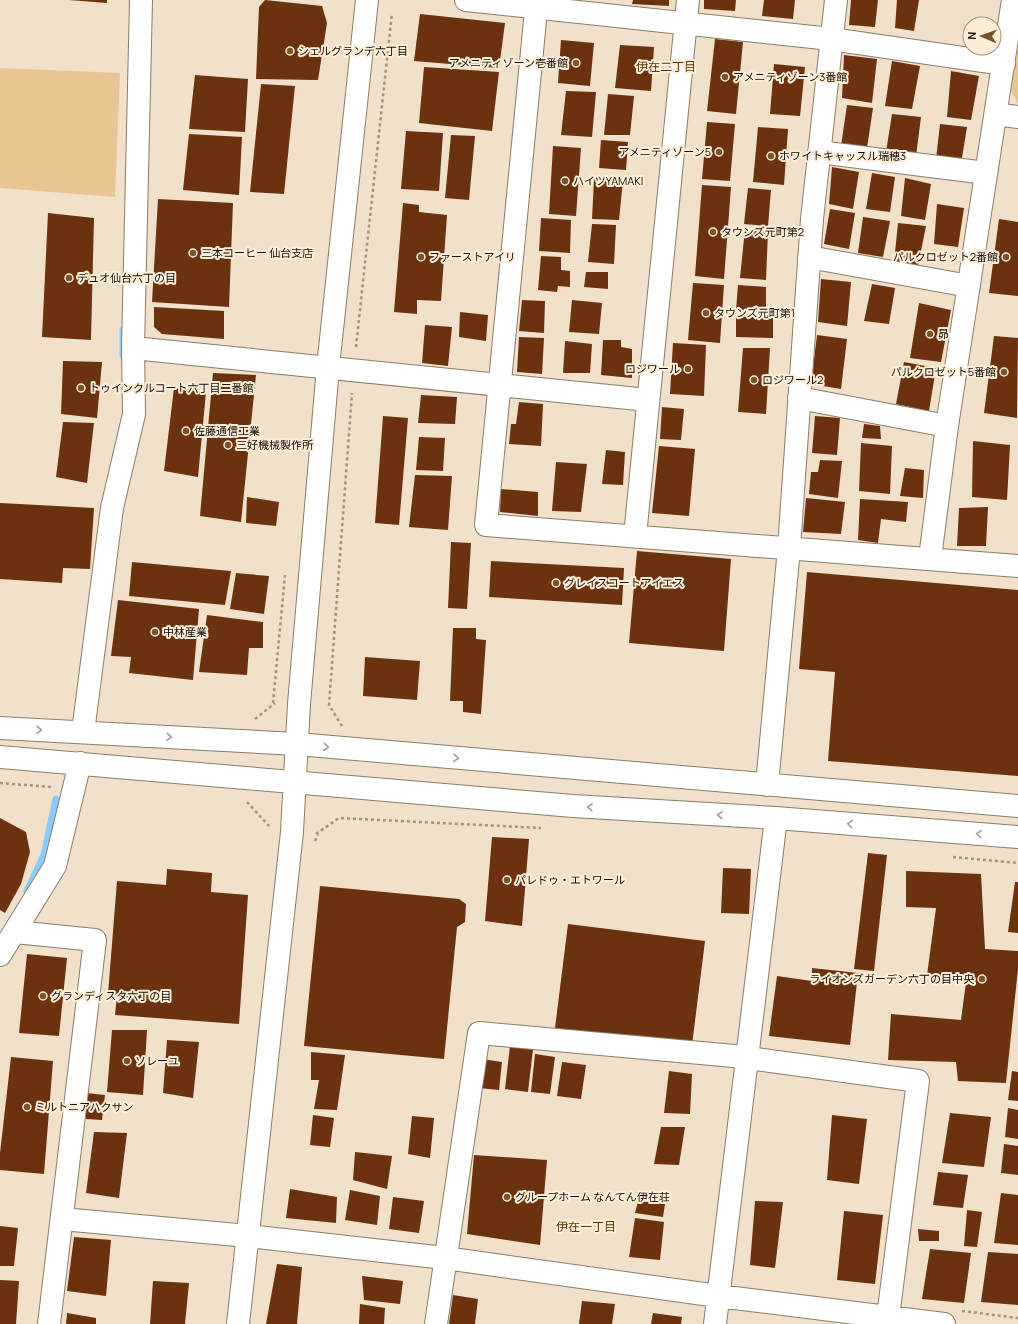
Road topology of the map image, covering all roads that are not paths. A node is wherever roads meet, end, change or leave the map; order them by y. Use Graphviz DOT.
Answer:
graph roads {
  1 [pos="141,0"];
  2 [pos="367,0"];
  3 [pos="466,0"];
  4 [pos="688,0"];
  5 [pos="836,0"];
  6 [pos="1013,0"];
  7 [pos="537,4"];
  8 [pos="685,24"];
  9 [pos="831,39"];
  10 [pos="1004,64"];
  11 [pos="996,114"];
  12 [pos="1018,117"];
  13 [pos="819,152"];
  14 [pos="986,173"];
  15 [pos="809,257"];
  16 [pos="969,286"];
  17 [pos="133,348"];
  18 [pos="328,367"];
  19 [pos="500,385"];
  20 [pos="799,398"];
  21 [pos="648,400"];
  22 [pos="947,426"];
  23 [pos="635,536"];
  24 [pos="789,548"];
  25 [pos="930,558"];
  26 [pos="1018,566"];
  27 [pos="0,728"];
  28 [pos="83,732"];
  29 [pos="297,744"];
  30 [pos="0,757"];
  31 [pos="80,763"];
  32 [pos="295,781"];
  33 [pos="767,785"];
  34 [pos="1018,806"];
  35 [pos="776,818"];
  36 [pos="1018,837"];
  37 [pos="15,932"];
  38 [pos="0,955"];
  39 [pos="746,1058"];
  40 [pos="62,1219"];
  41 [pos="248,1236"];
  42 [pos="445,1258"];
  43 [pos="718,1296"];
  44 [pos="888,1317"];
  45 [pos="951,1317"];
  46 [pos="49,1324"];
  47 [pos="238,1324"];
  48 [pos="436,1324"];
  49 [pos="715,1324"];
  1 -- 17 [label="street"];
  2 -- 18 [label="street"];
  3 -- 7 [label="street"];
  4 -- 8 [label="street"];
  5 -- 9 [label="street"];
  6 -- 10 [label="street"];
  7 -- 8 [label="street"];
  7 -- 19 [label="street"];
  8 -- 9 [label="street"];
  8 -- 21 [label="street"];
  9 -- 10 [label="street"];
  9 -- 13 [label="street"];
  10 -- 11 [label="street"];
  11 -- 12 [label="street"];
  11 -- 14 [label="street"];
  13 -- 14 [label="street"];
  13 -- 15 [label="street"];
  14 -- 16 [label="street"];
  15 -- 16 [label="street"];
  15 -- 20 [label="street"];
  16 -- 22 [label="street"];
  17 -- 18 [label="street"];
  17 -- 28 [label="street"];
  18 -- 19 [label="street"];
  18 -- 29 [label="street"];
  19 -- 21 [label="street"];
  19 -- 23 [label="street"];
  20 -- 22 [label="street"];
  20 -- 24 [label="street"];
  21 -- 23 [label="street"];
  22 -- 25 [label="street"];
  23 -- 24 [label="street"];
  24 -- 25 [label="street"];
  24 -- 33 [label="street"];
  25 -- 26 [label="street"];
  27 -- 28 [label="street, one-way"];
  28 -- 29 [label="street, one-way"];
  29 -- 32 [label="street"];
  29 -- 33 [label="street, one-way"];
  30 -- 31 [label="street"];
  31 -- 32 [label="street"];
  31 -- 37 [label="street"];
  35 -- 32 [label="street, one-way"];
  32 -- 41 [label="street"];
  33 -- 34 [label="street"];
  36 -- 35 [label="street, one-way"];
  35 -- 39 [label="street"];
  37 -- 38 [label="street"];
  37 -- 40 [label="street"];
  39 -- 42 [label="street"];
  39 -- 43 [label="street"];
  39 -- 44 [label="street"];
  40 -- 41 [label="street"];
  40 -- 46 [label="street"];
  41 -- 42 [label="street"];
  41 -- 47 [label="street"];
  42 -- 43 [label="street"];
  42 -- 48 [label="street"];
  43 -- 44 [label="street"];
  43 -- 49 [label="street"];
  44 -- 45 [label="street"];
}
